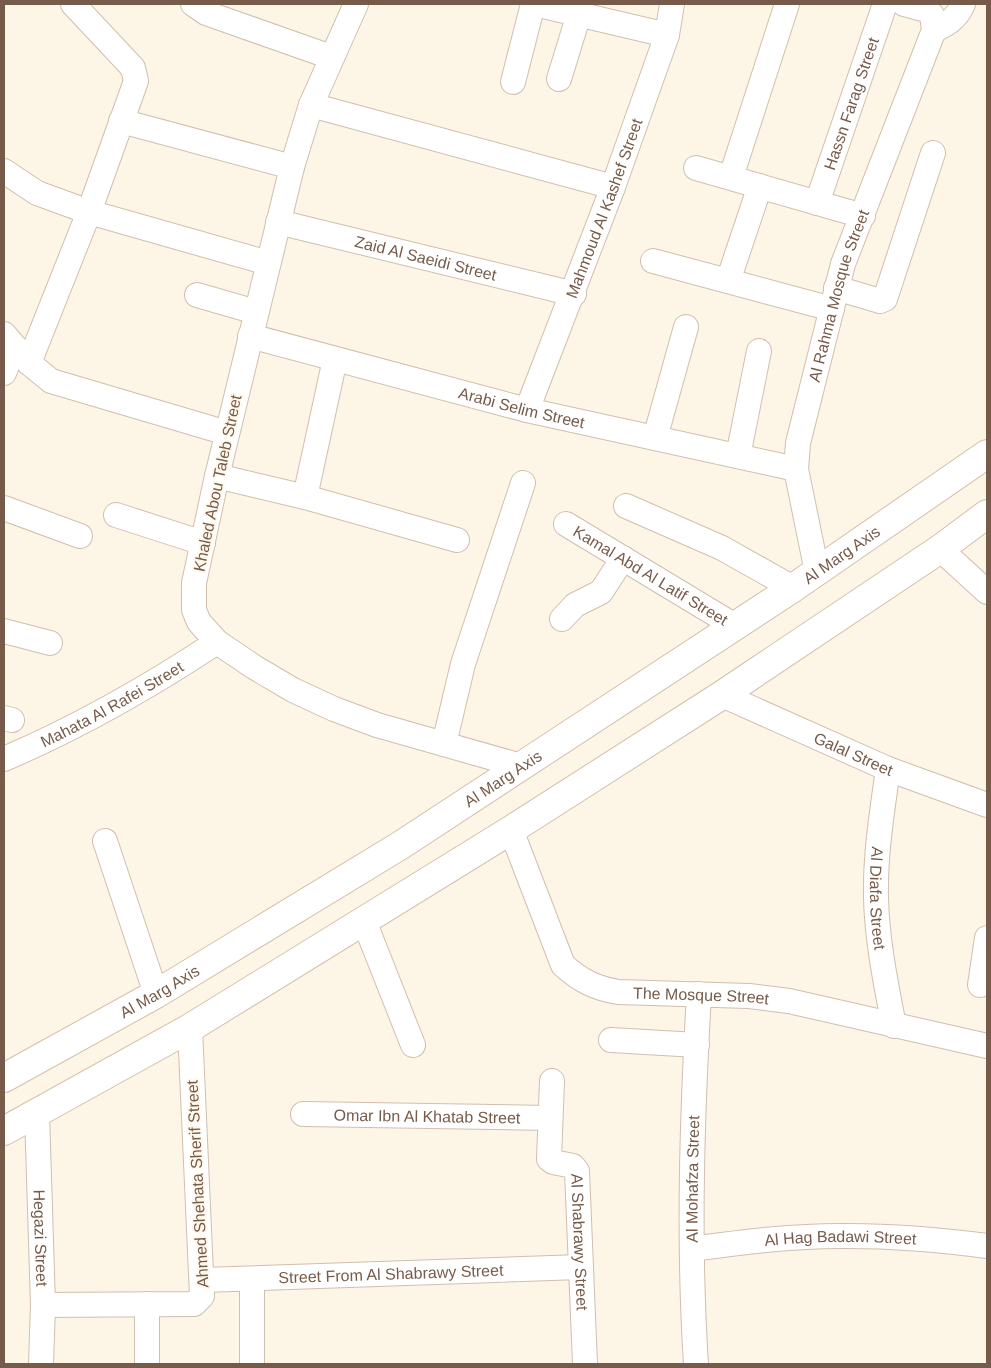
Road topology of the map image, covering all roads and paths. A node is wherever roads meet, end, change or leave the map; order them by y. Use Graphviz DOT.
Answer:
graph roads {
  1 [pos="73,4"];
  2 [pos="193,4"];
  3 [pos="356,4"];
  4 [pos="534,4"];
  5 [pos="672,4"];
  6 [pos="787,4"];
  7 [pos="885,4"];
  8 [pos="904,4"];
  9 [pos="963,4"];
  10 [pos="579,14"];
  11 [pos="934,30"];
  12 [pos="667,35"];
  13 [pos="331,57"];
  14 [pos="559,79"];
  15 [pos="513,82"];
  16 [pos="311,105"];
  17 [pos="121,121"];
  18 [pos="933,153"];
  19 [pos="292,167"];
  20 [pos="696,168"];
  21 [pos="4,171"];
  22 [pos="731,178"];
  23 [pos="760,186"];
  24 [pos="614,187"];
  25 [pos="817,203"];
  26 [pos="89,212"];
  27 [pos="863,216"];
  28 [pos="278,222"];
  29 [pos="652,261"];
  30 [pos="268,263"];
  31 [pos="728,281"];
  32 [pos="574,294"];
  33 [pos="197,295"];
  34 [pos="834,299"];
  35 [pos="256,312"];
  36 [pos="686,327"];
  37 [pos="250,336"];
  38 [pos="16,348"];
  39 [pos="759,351"];
  40 [pos="335,359"];
  41 [pos="4,372"];
  42 [pos="527,410"];
  43 [pos="227,433"];
  44 [pos="655,438"];
  45 [pos="987,454"];
  46 [pos="738,456"];
  47 [pos="796,469"];
  48 [pos="217,476"];
  49 [pos="523,483"];
  50 [pos="305,497"];
  51 [pos="626,506"];
  52 [pos="4,508"];
  53 [pos="987,514"];
  54 [pos="116,515"];
  55 [pos="566,524"];
  56 [pos="80,536"];
  57 [pos="457,540"];
  58 [pos="203,543"];
  59 [pos="940,549"];
  60 [pos="623,558"];
  61 [pos="817,572"];
  62 [pos="793,588"];
  63 [pos="987,592"];
  64 [pos="562,619"];
  65 [pos="735,626"];
  66 [pos="4,631"];
  67 [pos="217,642"];
  68 [pos="50,643"];
  69 [pos="722,695"];
  70 [pos="444,744"];
  71 [pos="4,759"];
  72 [pos="521,766"];
  73 [pos="888,769"];
  74 [pos="987,805"];
  75 [pos="511,830"];
  76 [pos="105,840"];
  77 [pos="364,921"];
  78 [pos="987,938"];
  79 [pos="980,984"];
  80 [pos="156,994"];
  81 [pos="700,994"];
  82 [pos="894,1026"];
  83 [pos="190,1028"];
  84 [pos="611,1040"];
  85 [pos="413,1045"];
  86 [pos="696,1045"];
  87 [pos="987,1046"];
  88 [pos="4,1078"];
  89 [pos="552,1081"];
  90 [pos="37,1113"];
  91 [pos="303,1114"];
  92 [pos="550,1118"];
  93 [pos="4,1131"];
  94 [pos="987,1246"];
  95 [pos="692,1249"];
  96 [pos="581,1268"];
  97 [pos="252,1279"];
  98 [pos="202,1280"];
  99 [pos="147,1304"];
  100 [pos="43,1305"];
  101 [pos="41,1364"];
  102 [pos="147,1364"];
  103 [pos="252,1364"];
  104 [pos="585,1364"];
  105 [pos="696,1364"];
  1 -- 17 [label="street"];
  2 -- 13 [label="street"];
  3 -- 13 [label="street, Khaled Abou Taleb Street"];
  4 -- 10 [label="street"];
  4 -- 15 [label="street"];
  5 -- 12 [label="street, Mahmoud Al Kashef Street"];
  6 -- 22 [label="street"];
  7 -- 25 [label="street, Hassn Farag Street"];
  8 -- 11 [label="street"];
  9 -- 11 [label="street"];
  10 -- 12 [label="street"];
  10 -- 14 [label="street"];
  11 -- 27 [label="street, Al Rahma Mosque Street"];
  12 -- 24 [label="street, Mahmoud Al Kashef Street"];
  13 -- 16 [label="street, Khaled Abou Taleb Street"];
  16 -- 19 [label="street, Khaled Abou Taleb Street"];
  16 -- 24 [label="street"];
  17 -- 19 [label="street"];
  17 -- 26 [label="street"];
  18 -- 34 [label="street"];
  19 -- 28 [label="street, Khaled Abou Taleb Street"];
  20 -- 22 [label="street"];
  21 -- 26 [label="street"];
  22 -- 23 [label="street"];
  23 -- 25 [label="street"];
  23 -- 31 [label="street"];
  24 -- 32 [label="street, Mahmoud Al Kashef Street"];
  25 -- 27 [label="street"];
  26 -- 30 [label="street"];
  26 -- 38 [label="street"];
  27 -- 34 [label="street, Al Rahma Mosque Street"];
  28 -- 30 [label="street, Khaled Abou Taleb Street"];
  28 -- 32 [label="street, Zaid Al Saeidi Street"];
  29 -- 31 [label="street"];
  30 -- 35 [label="street, Khaled Abou Taleb Street"];
  31 -- 34 [label="street"];
  32 -- 42 [label="street, Mahmoud Al Kashef Street"];
  33 -- 35 [label="street"];
  34 -- 47 [label="street, Al Rahma Mosque Street"];
  35 -- 37 [label="street, Khaled Abou Taleb Street"];
  36 -- 44 [label="street"];
  37 -- 40 [label="street, Arabi Selim Street"];
  37 -- 43 [label="street, Khaled Abou Taleb Street"];
  38 -- 41 [label="street"];
  38 -- 43 [label="street"];
  39 -- 46 [label="street"];
  40 -- 42 [label="street, Arabi Selim Street"];
  40 -- 50 [label="street"];
  42 -- 44 [label="street, Arabi Selim Street"];
  43 -- 48 [label="street, Khaled Abou Taleb Street"];
  44 -- 46 [label="street, Arabi Selim Street"];
  45 -- 61 [label="main road, Al Marg Axis"];
  46 -- 47 [label="street, Arabi Selim Street"];
  47 -- 61 [label="street, Al Rahma Mosque Street"];
  48 -- 50 [label="street"];
  48 -- 58 [label="street, Khaled Abou Taleb Street"];
  49 -- 70 [label="street"];
  50 -- 57 [label="street"];
  51 -- 62 [label="street"];
  52 -- 56 [label="street"];
  53 -- 59 [label="main road"];
  54 -- 58 [label="street"];
  55 -- 60 [label="street, Kamal Abd Al Latif Street"];
  58 -- 67 [label="street, Khaled Abou Taleb Street"];
  59 -- 63 [label="street"];
  59 -- 69 [label="main road"];
  60 -- 64 [label="street"];
  60 -- 65 [label="street, Kamal Abd Al Latif Street"];
  61 -- 62 [label="main road, Al Marg Axis"];
  62 -- 65 [label="main road, Al Marg Axis"];
  65 -- 72 [label="main road, Al Marg Axis"];
  66 -- 68 [label="street"];
  67 -- 70 [label="street, Khaled Abou Taleb Street"];
  67 -- 71 [label="street, Mahata Al Rafei Street"];
  69 -- 73 [label="street, Galal Street"];
  69 -- 75 [label="main road"];
  70 -- 72 [label="street, Khaled Abou Taleb Street"];
  72 -- 80 [label="main road, Al Marg Axis"];
  73 -- 74 [label="street, Galal Street"];
  73 -- 82 [label="street, Al Diafa Street"];
  75 -- 77 [label="main road"];
  75 -- 81 [label="street, The Mosque Street"];
  76 -- 80 [label="street"];
  77 -- 83 [label="main road"];
  77 -- 85 [label="street"];
  78 -- 79 [label="street"];
  80 -- 88 [label="main road, Al Marg Axis"];
  81 -- 82 [label="street, The Mosque Street"];
  81 -- 86 [label="street, Al Mohafza Street"];
  82 -- 87 [label="street, The Mosque Street"];
  83 -- 90 [label="main road"];
  83 -- 98 [label="street, Ahmed Shehata Sherif Street"];
  84 -- 86 [label="street"];
  86 -- 95 [label="street, Al Mohafza Street"];
  89 -- 92 [label="street, Al Shabrawy Street"];
  90 -- 93 [label="main road"];
  90 -- 100 [label="street, Hegazi Street"];
  91 -- 92 [label="street, Omar Ibn Al Khatab Street"];
  92 -- 96 [label="street, Al Shabrawy Street"];
  94 -- 95 [label="street, Al Hag Badawi Street"];
  95 -- 105 [label="street, Al Mohafza Street"];
  96 -- 97 [label="street, Street From Al Shabrawy Street"];
  96 -- 104 [label="street, Al Shabrawy Street"];
  97 -- 98 [label="street, Street From Al Shabrawy Street"];
  97 -- 103 [label="street"];
  98 -- 99 [label="street, Ahmed Shehata Sherif Street"];
  99 -- 100 [label="street, Ahmed Shehata Sherif Street"];
  99 -- 102 [label="street"];
  100 -- 101 [label="street, Hegazi Street"];
}
